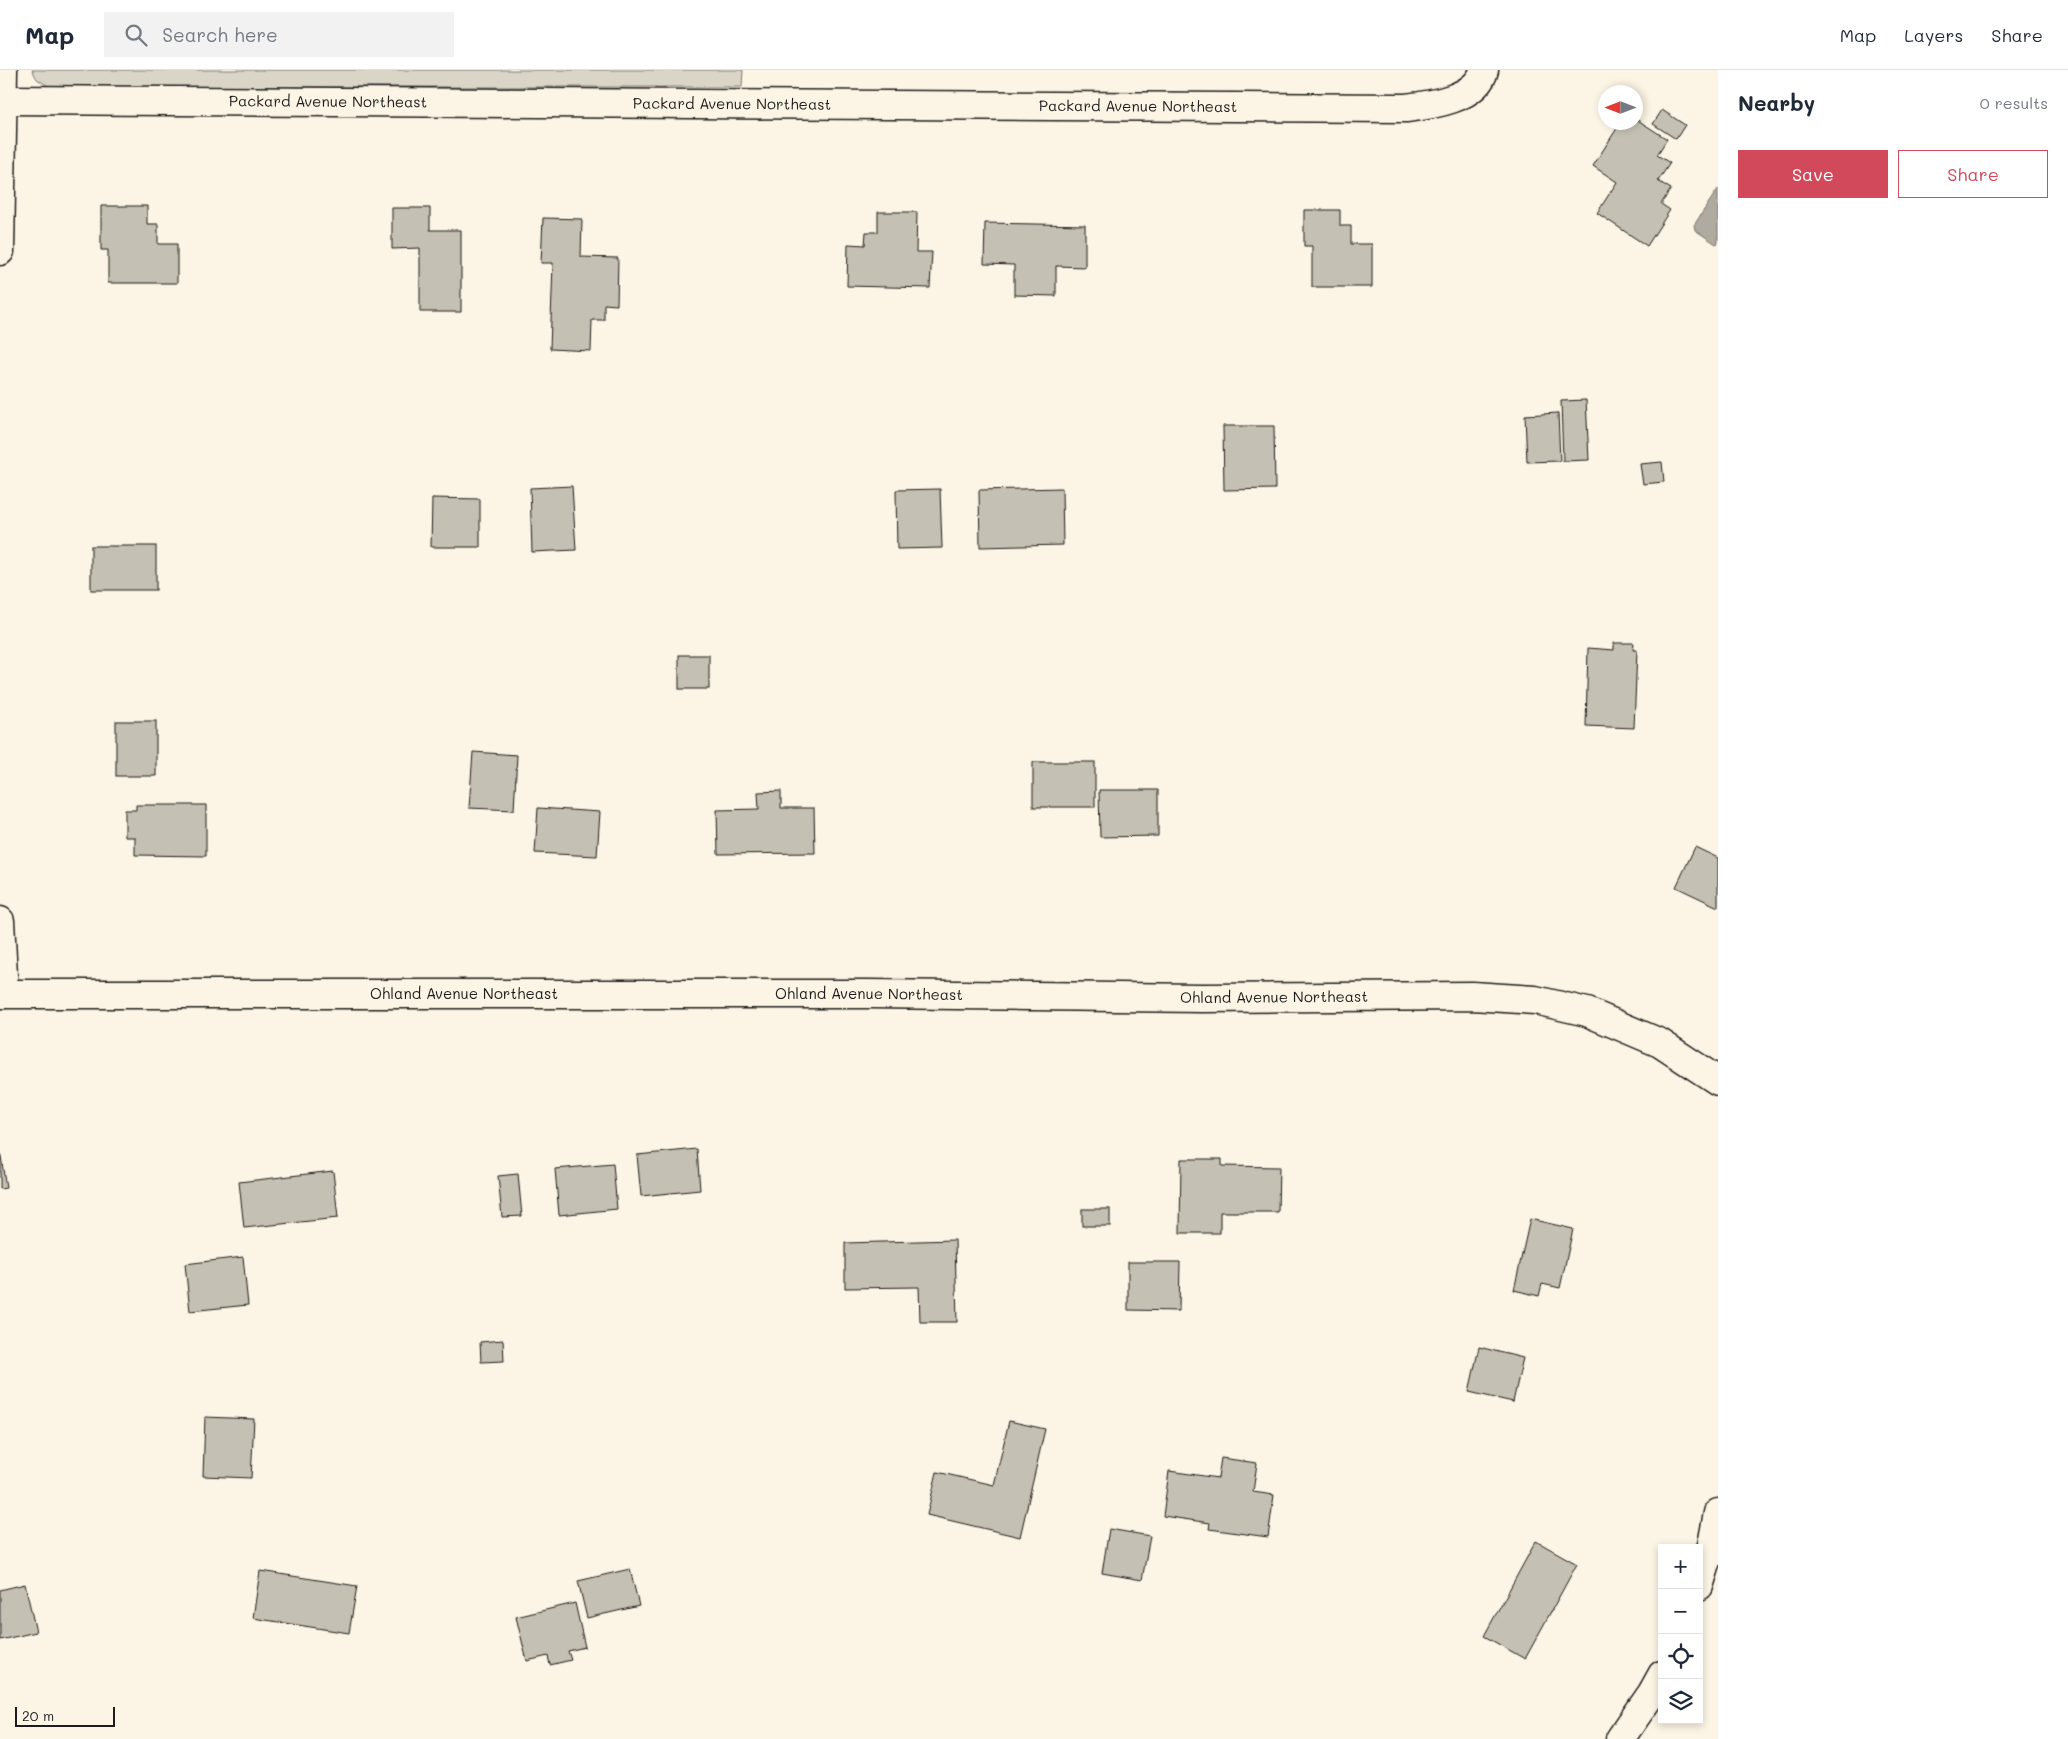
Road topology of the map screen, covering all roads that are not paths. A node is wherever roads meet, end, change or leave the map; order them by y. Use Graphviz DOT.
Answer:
graph roads {
  1 [pos="3,70"];
  2 [pos="1484,70"];
  3 [pos="2,100"];
  4 [pos="0,252"];
  5 [pos="0,921"];
  6 [pos="2,994"];
  7 [pos="1718,1081"];
  8 [pos="1718,1513"];
  9 [pos="1703,1573"];
  10 [pos="1660,1679"];
  11 [pos="1620,1739"];
  1 -- 3 [label="street"];
  2 -- 3 [label="street, Packard Avenue Northeast"];
  3 -- 4 [label="street"];
  5 -- 6 [label="street"];
  6 -- 7 [label="street, Ohland Avenue Northeast"];
  8 -- 9 [label="street"];
  10 -- 11 [label="street"];
}
